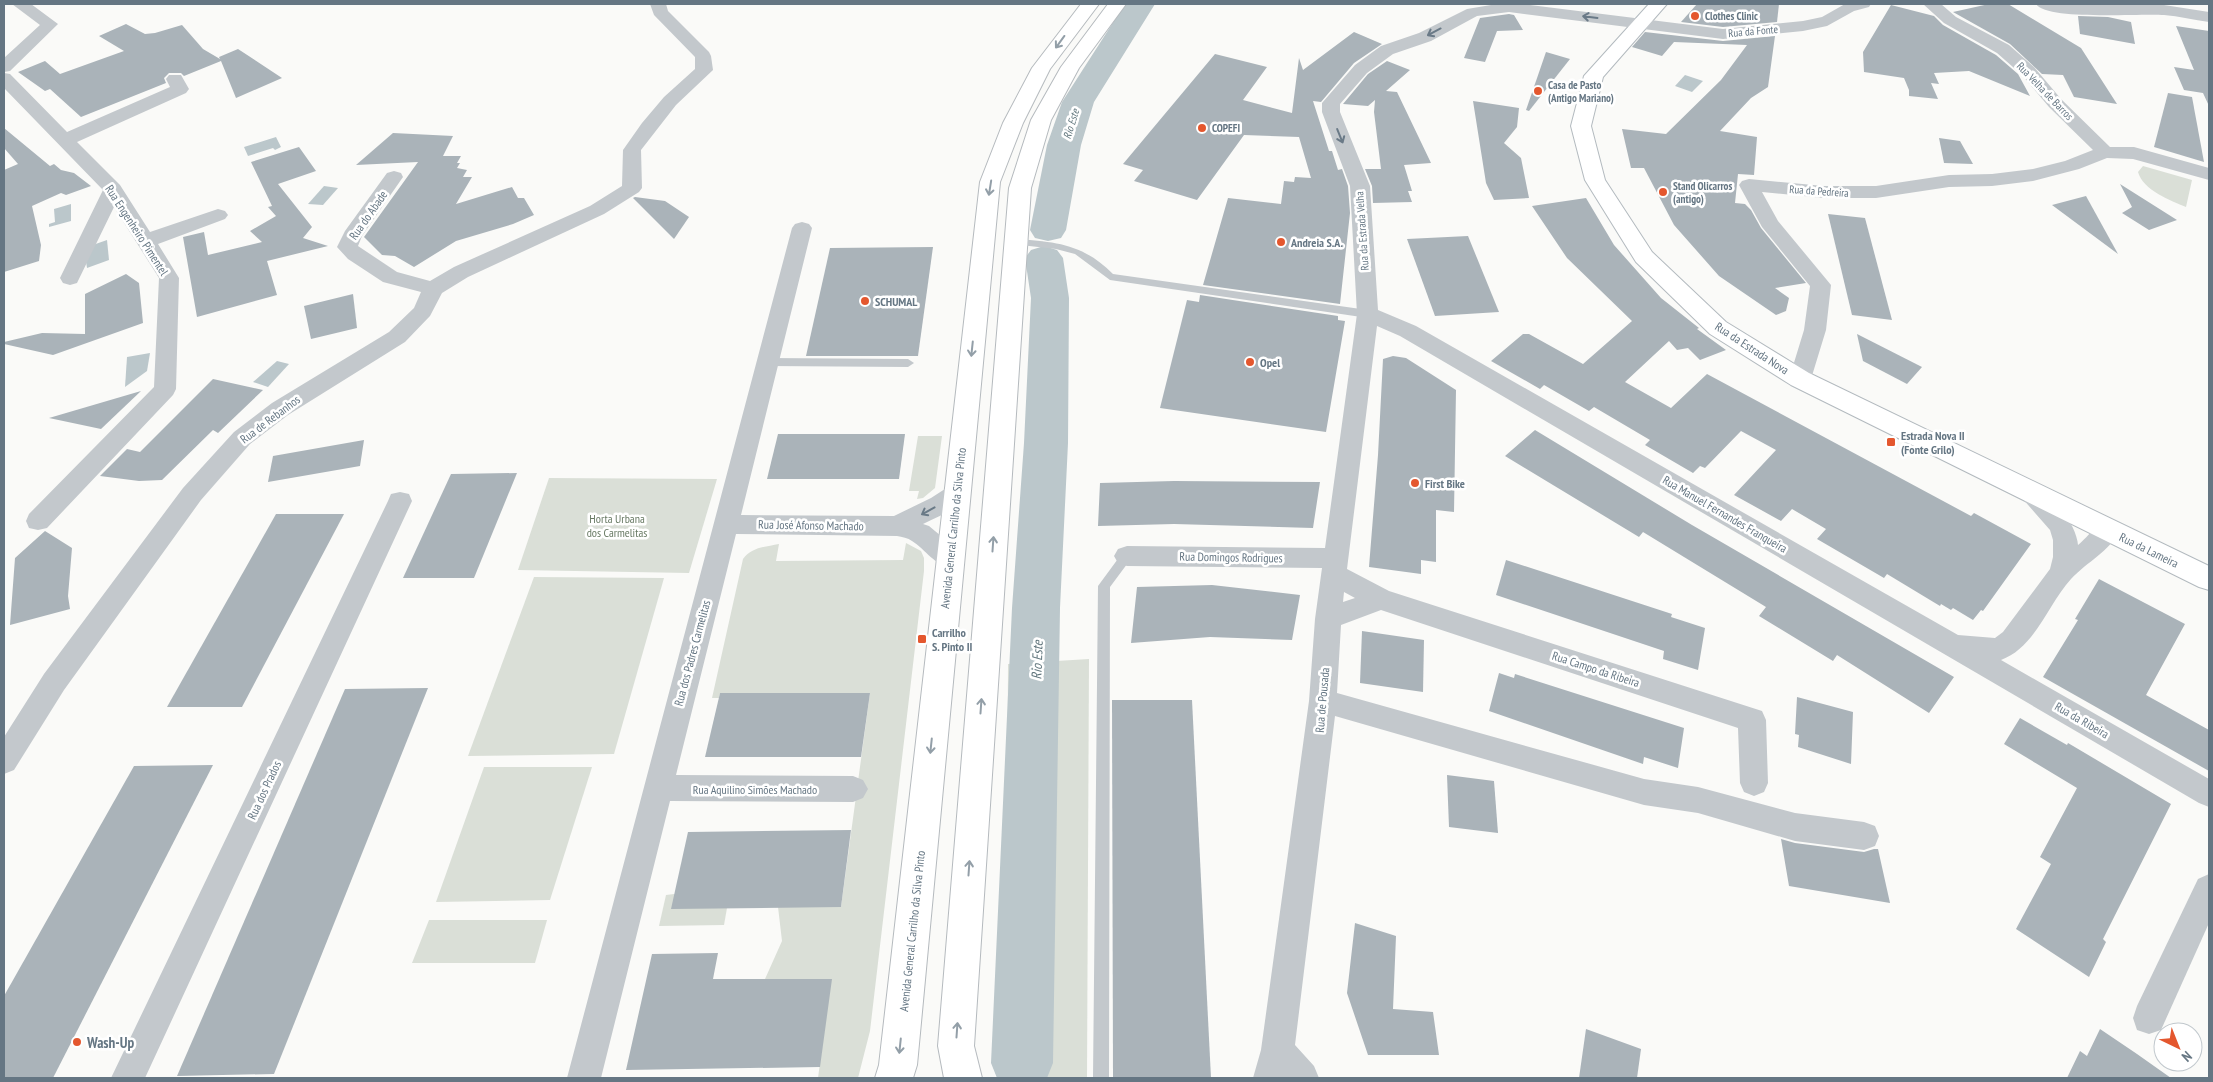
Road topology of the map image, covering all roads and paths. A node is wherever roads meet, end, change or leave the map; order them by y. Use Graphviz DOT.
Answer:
graph roads {
  1 [pos="20,4"];
  2 [pos="658,4"];
  3 [pos="1090,4"];
  4 [pos="1117,4"];
  5 [pos="1658,4"];
  6 [pos="1862,4"];
  7 [pos="1931,4"];
  8 [pos="2044,4"];
  9 [pos="2209,17"];
  10 [pos="1639,23"];
  11 [pos="4,67"];
  12 [pos="4,78"];
  13 [pos="175,79"];
  14 [pos="65,140"];
  15 [pos="2105,152"];
  16 [pos="2209,174"];
  17 [pos="394,177"];
  18 [pos="113,188"];
  19 [pos="218,215"];
  20 [pos="802,228"];
  21 [pos="146,241"];
  22 [pos="1016,242"];
  23 [pos="70,278"];
  24 [pos="432,290"];
  25 [pos="1368,314"];
  26 [pos="768,362"];
  27 [pos="908,363"];
  28 [pos="1800,379"];
  29 [pos="2031,492"];
  30 [pos="957,493"];
  31 [pos="400,501"];
  32 [pos="38,522"];
  33 [pos="725,524"];
  34 [pos="2098,525"];
  35 [pos="897,526"];
  36 [pos="1127,556"];
  37 [pos="950,558"];
  38 [pos="1335,566"];
  39 [pos="2062,572"];
  40 [pos="2209,579"];
  41 [pos="1380,599"];
  42 [pos="1328,618"];
  43 [pos="1954,646"];
  44 [pos="1323,701"];
  45 [pos="4,761"];
  46 [pos="1754,783"];
  47 [pos="657,788"];
  48 [pos="853,789"];
  49 [pos="2209,794"];
  50 [pos="1864,836"];
  51 [pos="2209,888"];
  52 [pos="2149,1018"];
  53 [pos="1274,1064"];
  54 [pos="128,1078"];
  55 [pos="584,1078"];
  56 [pos="894,1078"];
  57 [pos="963,1078"];
  58 [pos="1101,1078"];
  59 [pos="1302,1078"];
  1 -- 11 [label="street"];
  2 -- 24 [label="street"];
  3 -- 30 [label="main road, Avenida General Carrilho da Silva Pinto, one-way"];
  4 -- 22 [label="main road"];
  5 -- 10 [label="main road, Rua da Estrada Nova"];
  6 -- 10 [label="street, Rua da Fonte"];
  7 -- 15 [label="street, Rua Velha de Barros"];
  8 -- 9 [label="street"];
  10 -- 25 [label="street, Rua da Estrada Velha, one-way"];
  10 -- 28 [label="main road, Rua da Estrada Nova"];
  12 -- 14 [label="street, Rua Engenheiro Pimentel"];
  13 -- 14 [label="street"];
  14 -- 18 [label="street, Rua Engenheiro Pimentel"];
  15 -- 16 [label="street"];
  15 -- 28 [label="street, Rua da Pedreira"];
  17 -- 24 [label="street, Rua do Abade"];
  18 -- 21 [label="street, Rua Engenheiro Pimentel"];
  18 -- 23 [label="street"];
  19 -- 21 [label="street"];
  20 -- 26 [label="street, Rua dos Padres Carmelitas"];
  21 -- 32 [label="street, Rua Engenheiro Pimentel"];
  22 -- 25 [label="lane"];
  57 -- 22 [label="main road, one-way"];
  24 -- 45 [label="street, Rua de Rebanhos"];
  25 -- 38 [label="street, Rua de Pousada"];
  25 -- 43 [label="street, Rua Manuel Fernandes Franqueira"];
  26 -- 27 [label="lane"];
  26 -- 33 [label="street, Rua dos Padres Carmelitas"];
  28 -- 29 [label="main road, Rua da Estrada Nova"];
  29 -- 34 [label="main road, Rua da Estrada Nova"];
  29 -- 39 [label="street, Rua Manuel Fernandes Franqueira"];
  30 -- 35 [label="street, Rua José Afonso Machado, one-way"];
  30 -- 37 [label="main road, Avenida General Carrilho da Silva Pinto"];
  31 -- 54 [label="street, Rua dos Prados"];
  33 -- 35 [label="street, Rua José Afonso Machado"];
  33 -- 47 [label="street, Rua dos Padres Carmelitas"];
  34 -- 39 [label="street, Rua Manuel Fernandes Franqueira"];
  34 -- 40 [label="main road, Rua da Lameira"];
  35 -- 37 [label="street, Rua José Afonso Machado"];
  36 -- 38 [label="street, Rua Domingos Rodrigues"];
  36 -- 58 [label="lane"];
  37 -- 56 [label="main road, Avenida General Carrilho da Silva Pinto, one-way"];
  38 -- 41 [label="street, Rua Campo da Ribeira"];
  38 -- 42 [label="street, Rua de Pousada"];
  39 -- 43 [label="street, Rua Manuel Fernandes Franqueira"];
  41 -- 42 [label="street"];
  41 -- 46 [label="street, Rua Campo da Ribeira"];
  42 -- 44 [label="street, Rua de Pousada"];
  43 -- 49 [label="street, Rua da Ribeira"];
  44 -- 50 [label="street"];
  44 -- 53 [label="street, Rua de Pousada"];
  47 -- 48 [label="street, Rua Aquilino Simões Machado"];
  47 -- 55 [label="street, Rua dos Padres Carmelitas"];
  51 -- 52 [label="street"];
  53 -- 59 [label="street, Rua de Pousada"];
}
